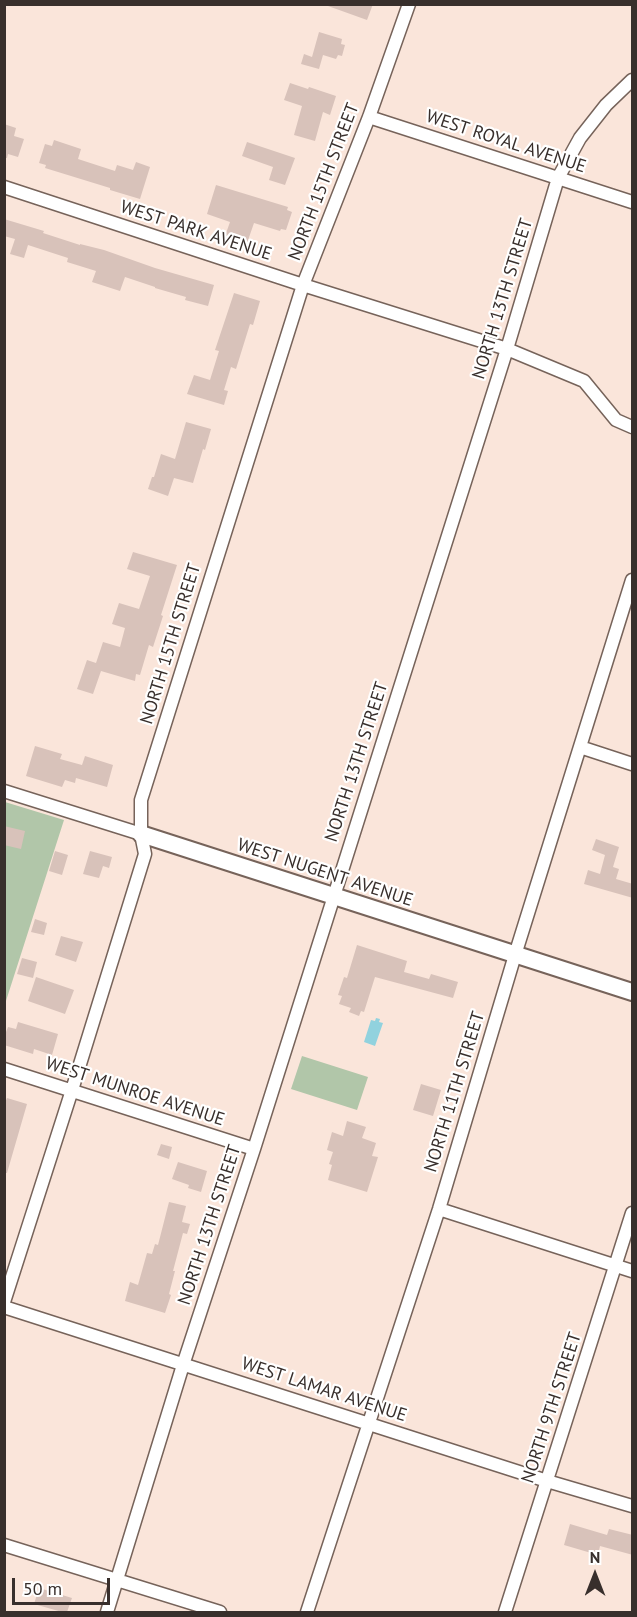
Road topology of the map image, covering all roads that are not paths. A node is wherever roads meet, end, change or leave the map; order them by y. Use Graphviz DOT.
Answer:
graph roads {
  1 [pos="409,4"];
  2 [pos="633,80"];
  3 [pos="369,117"];
  4 [pos="558,178"];
  5 [pos="4,187"];
  6 [pos="633,202"];
  7 [pos="303,285"];
  8 [pos="507,349"];
  9 [pos="633,427"];
  10 [pos="633,580"];
  11 [pos="580,747"];
  12 [pos="633,764"];
  13 [pos="4,791"];
  14 [pos="141,834"];
  15 [pos="333,896"];
  16 [pos="515,955"];
  17 [pos="633,992"];
  18 [pos="4,1069"];
  19 [pos="72,1090"];
  20 [pos="254,1149"];
  21 [pos="438,1209"];
  22 [pos="633,1213"];
  23 [pos="616,1266"];
  24 [pos="633,1271"];
  25 [pos="4,1302"];
  26 [pos="4,1307"];
  27 [pos="183,1365"];
  28 [pos="368,1423"];
  29 [pos="548,1481"];
  30 [pos="633,1506"];
  31 [pos="4,1545"];
  32 [pos="118,1580"];
  33 [pos="107,1612"];
  34 [pos="220,1612"];
  35 [pos="308,1612"];
  36 [pos="505,1612"];
  1 -- 3 [label="street, NORTH 15TH STREET"];
  2 -- 4 [label="street, NORTH 13TH STREET"];
  3 -- 4 [label="street, WEST ROYAL AVENUE"];
  3 -- 7 [label="street, NORTH 15TH STREET"];
  4 -- 6 [label="street, WEST ROYAL AVENUE"];
  4 -- 8 [label="street, NORTH 13TH STREET"];
  5 -- 7 [label="street, WEST PARK AVENUE"];
  7 -- 8 [label="street, WEST PARK AVENUE"];
  7 -- 14 [label="street, NORTH 15TH STREET"];
  8 -- 9 [label="street, WEST PARK AVENUE"];
  8 -- 15 [label="street, NORTH 13TH STREET"];
  10 -- 11 [label="street, NORTH 11TH STREET"];
  11 -- 12 [label="street"];
  11 -- 16 [label="street, NORTH 11TH STREET"];
  13 -- 14 [label="street, WEST NUGENT AVENUE"];
  14 -- 15 [label="street, WEST NUGENT AVENUE"];
  14 -- 19 [label="street, NORTH 15TH STREET"];
  15 -- 16 [label="street, WEST NUGENT AVENUE"];
  15 -- 20 [label="street, NORTH 13TH STREET"];
  16 -- 17 [label="street, WEST NUGENT AVENUE"];
  16 -- 21 [label="street, NORTH 11TH STREET"];
  18 -- 19 [label="street, WEST MUNROE AVENUE"];
  19 -- 20 [label="street, WEST MUNROE AVENUE"];
  19 -- 25 [label="street, NORTH 15TH STREET"];
  20 -- 27 [label="street, NORTH 13TH STREET"];
  21 -- 23 [label="street"];
  21 -- 28 [label="street, NORTH 11TH STREET"];
  22 -- 23 [label="street, NORTH 9TH STREET"];
  23 -- 24 [label="street"];
  23 -- 29 [label="street, NORTH 9TH STREET"];
  26 -- 27 [label="street, WEST LAMAR AVENUE"];
  27 -- 28 [label="street, WEST LAMAR AVENUE"];
  27 -- 32 [label="street, NORTH 13TH STREET"];
  28 -- 29 [label="street, WEST LAMAR AVENUE"];
  28 -- 35 [label="street, NORTH 11TH STREET"];
  29 -- 30 [label="street, WEST LAMAR AVENUE"];
  29 -- 36 [label="street, NORTH 9TH STREET"];
  31 -- 32 [label="street"];
  32 -- 33 [label="street, NORTH 13TH STREET"];
  32 -- 34 [label="street"];
}
